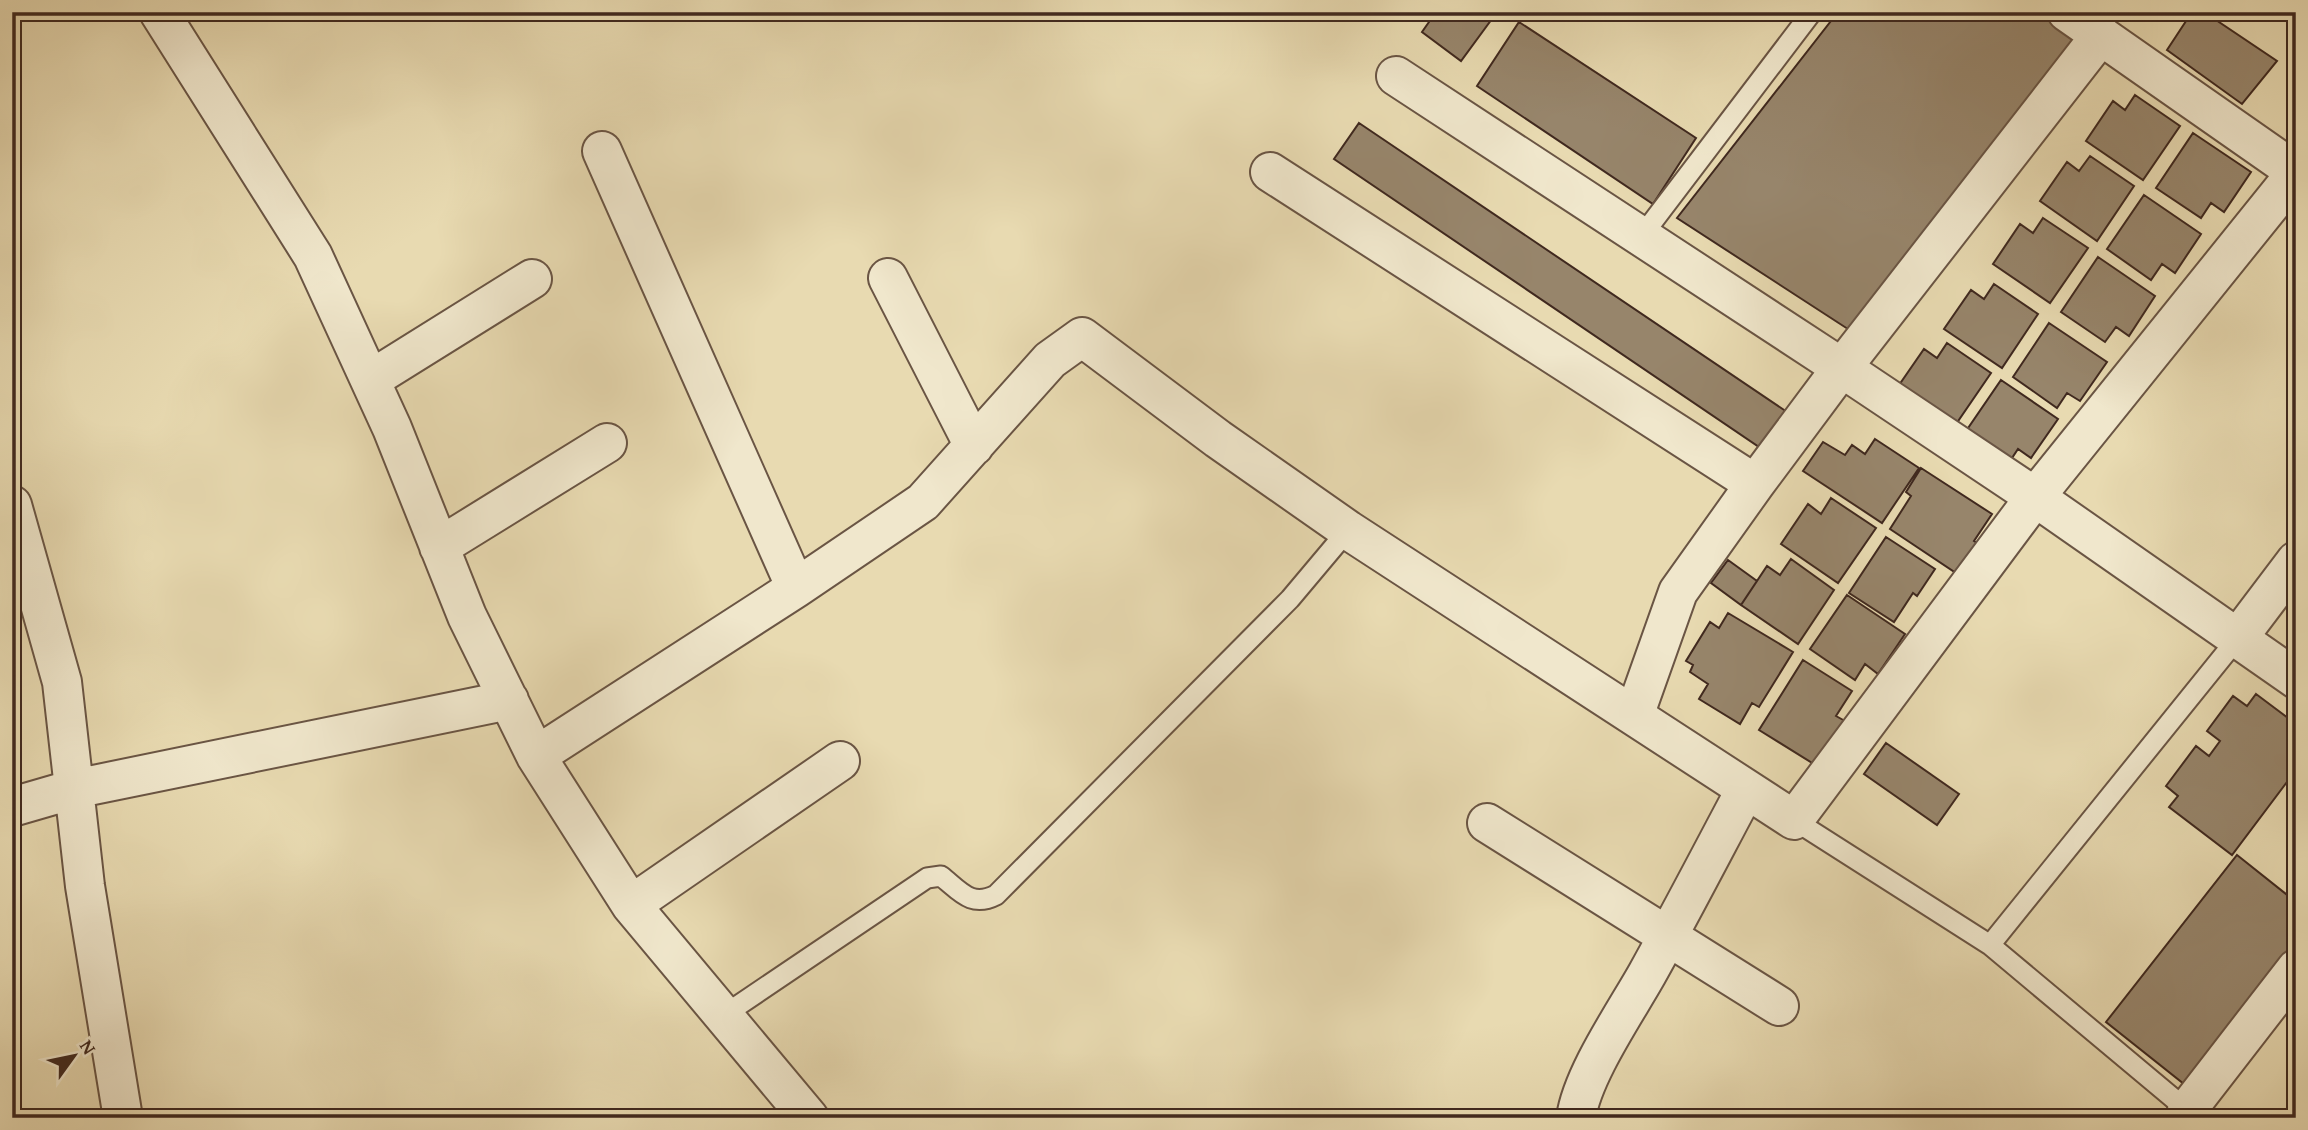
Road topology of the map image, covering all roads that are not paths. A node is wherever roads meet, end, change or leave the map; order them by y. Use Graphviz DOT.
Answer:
graph roads {
  1 [pos="159,12"];
  2 [pos="1812,12"];
  3 [pos="2067,12"];
  4 [pos="2101,35"];
  5 [pos="1396,76"];
  6 [pos="601,151"];
  7 [pos="1270,172"];
  8 [pos="2296,172"];
  9 [pos="1641,237"];
  10 [pos="888,278"];
  11 [pos="532,279"];
  12 [pos="1842,368"];
  13 [pos="370,380"];
  14 [pos="607,443"];
  15 [pos="974,446"];
  16 [pos="1755,484"];
  17 [pos="2035,498"];
  18 [pos="12,505"];
  19 [pos="1348,530"];
  20 [pos="439,547"];
  21 [pos="2296,561"];
  22 [pos="796,588"];
  23 [pos="2237,639"];
  24 [pos="2296,679"];
  25 [pos="509,700"];
  26 [pos="1634,716"];
  27 [pos="536,756"];
  28 [pos="840,761"];
  29 [pos="74,789"];
  30 [pos="1746,789"];
  31 [pos="12,807"];
  32 [pos="1794,820"];
  33 [pos="1487,823"];
  34 [pos="631,905"];
  35 [pos="1668,936"];
  36 [pos="1990,945"];
  37 [pos="2296,969"];
  38 [pos="1779,1006"];
  39 [pos="723,1015"];
  40 [pos="2191,1114"];
  41 [pos="124,1118"];
  42 [pos="809,1118"];
  43 [pos="1576,1118"];
  1 -- 13 [label="street"];
  2 -- 9 [label="lane"];
  3 -- 4 [label="street"];
  4 -- 8 [label="street"];
  4 -- 12 [label="street"];
  5 -- 9 [label="street"];
  6 -- 22 [label="street"];
  7 -- 16 [label="street"];
  8 -- 17 [label="street"];
  9 -- 12 [label="street"];
  10 -- 15 [label="street"];
  11 -- 13 [label="street"];
  12 -- 16 [label="street"];
  12 -- 17 [label="street"];
  13 -- 20 [label="street"];
  14 -- 20 [label="street"];
  15 -- 19 [label="street"];
  15 -- 22 [label="street"];
  16 -- 26 [label="street"];
  17 -- 23 [label="street"];
  17 -- 32 [label="street"];
  18 -- 29 [label="street"];
  19 -- 26 [label="street"];
  19 -- 39 [label="lane"];
  20 -- 25 [label="street"];
  21 -- 23 [label="street"];
  22 -- 27 [label="street"];
  23 -- 24 [label="street"];
  23 -- 36 [label="lane"];
  25 -- 27 [label="street"];
  25 -- 29 [label="street"];
  26 -- 30 [label="street"];
  27 -- 34 [label="street"];
  28 -- 34 [label="street"];
  29 -- 31 [label="street"];
  29 -- 41 [label="street"];
  30 -- 32 [label="street"];
  30 -- 35 [label="street"];
  32 -- 36 [label="lane"];
  33 -- 35 [label="street"];
  34 -- 39 [label="street"];
  35 -- 38 [label="street"];
  35 -- 43 [label="street"];
  36 -- 40 [label="lane"];
  37 -- 40 [label="street"];
  39 -- 42 [label="street"];
}
